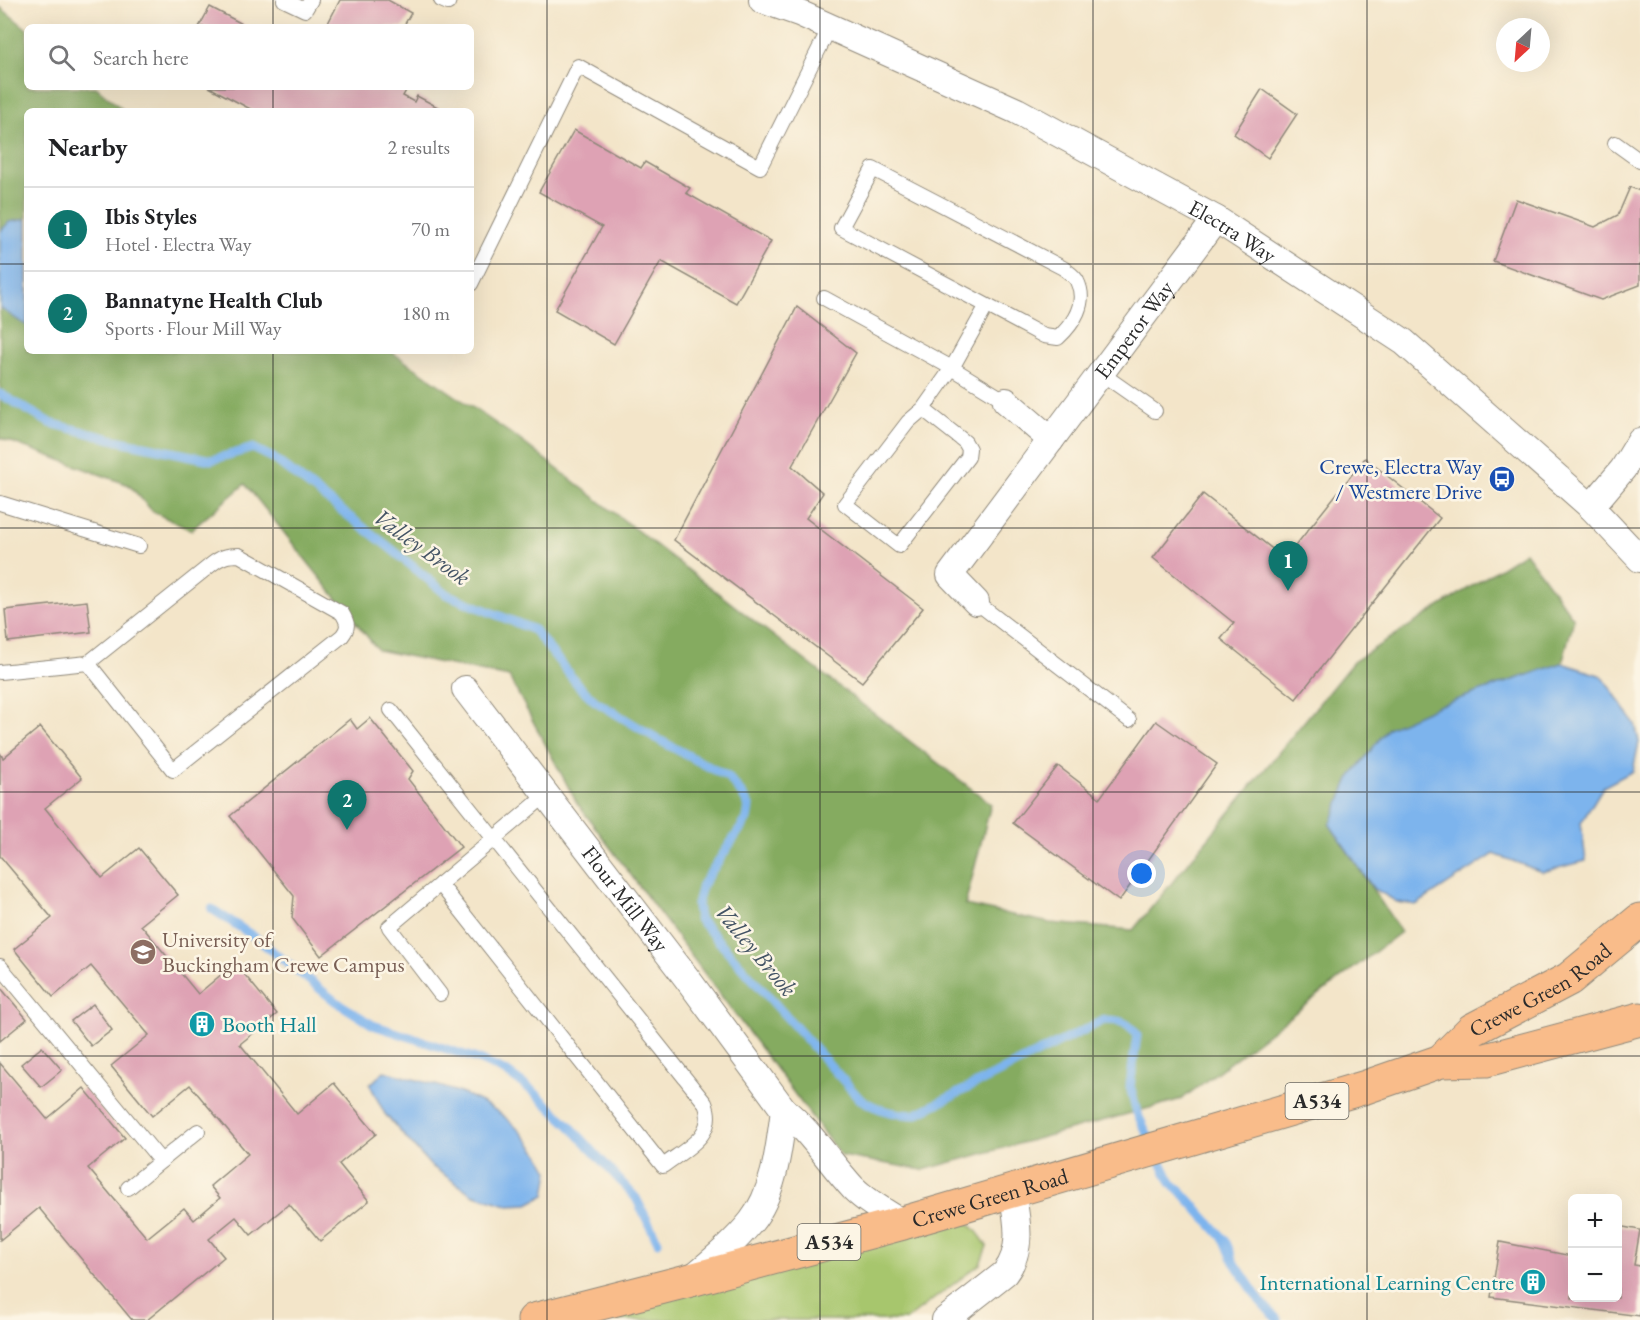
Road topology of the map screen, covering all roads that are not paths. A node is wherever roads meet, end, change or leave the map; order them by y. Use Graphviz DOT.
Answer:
graph roads {
  1 [pos="284,0"];
  2 [pos="310,0"];
  3 [pos="441,0"];
  4 [pos="449,0"];
  5 [pos="762,0"];
  6 [pos="803,7"];
  7 [pos="830,27"];
  8 [pos="1615,143"];
  9 [pos="1640,161"];
  10 [pos="1216,219"];
  11 [pos="474,278"];
  12 [pos="824,298"];
  13 [pos="986,307"];
  14 [pos="952,368"];
  15 [pos="1102,374"];
  16 [pos="1006,401"];
  17 [pos="924,409"];
  18 [pos="1155,411"];
  19 [pos="1051,440"];
  20 [pos="1640,441"];
  21 [pos="0,504"];
  22 [pos="1591,507"];
  23 [pos="138,546"];
  24 [pos="1640,559"];
  25 [pos="976,602"];
  26 [pos="88,663"];
  27 [pos="0,672"];
  28 [pos="465,689"];
  29 [pos="391,710"];
  30 [pos="1129,720"];
  31 [pos="546,795"];
  32 [pos="494,839"];
  33 [pos="440,884"];
  34 [pos="1640,921"];
  35 [pos="0,966"];
  36 [pos="440,994"];
  37 [pos="1640,1018"];
  38 [pos="1441,1061"];
  39 [pos="784,1110"];
  40 [pos="198,1131"];
  41 [pos="161,1161"];
  42 [pos="128,1188"];
  43 [pos="1012,1191"];
  44 [pos="903,1223"];
  45 [pos="687,1281"];
  46 [pos="534,1320"];
  47 [pos="945,1320"];
  1 -- 2 [label="lane"];
  3 -- 4 [label="lane"];
  5 -- 6 [label="street, Electra Way"];
  6 -- 7 [label="street, Electra Way"];
  7 -- 10 [label="street, Electra Way"];
  7 -- 11 [label="lane"];
  8 -- 9 [label="lane"];
  10 -- 15 [label="street, Emperor Way"];
  10 -- 22 [label="street, Electra Way"];
  12 -- 14 [label="lane"];
  13 -- 13 [label="lane"];
  13 -- 14 [label="lane"];
  14 -- 16 [label="lane"];
  14 -- 17 [label="lane"];
  15 -- 18 [label="lane"];
  15 -- 19 [label="street, Emperor Way"];
  16 -- 19 [label="street"];
  17 -- 17 [label="lane"];
  19 -- 25 [label="street, Emperor Way"];
  20 -- 22 [label="street"];
  21 -- 23 [label="lane"];
  22 -- 24 [label="street, Electra Way"];
  25 -- 30 [label="lane"];
  26 -- 26 [label="lane"];
  26 -- 27 [label="lane"];
  28 -- 31 [label="street, Flour Mill Way"];
  29 -- 32 [label="lane"];
  31 -- 32 [label="lane"];
  31 -- 39 [label="street, Flour Mill Way"];
  32 -- 33 [label="lane"];
  32 -- 33 [label="lane"];
  33 -- 36 [label="lane"];
  34 -- 38 [label="main road, Crewe Green Road / A534"];
  35 -- 41 [label="lane"];
  37 -- 38 [label="main road, Crewe Green Road / A534"];
  38 -- 43 [label="main road, Crewe Green Road / A534"];
  39 -- 44 [label="street, Flour Mill Way"];
  39 -- 45 [label="street"];
  40 -- 41 [label="lane"];
  41 -- 42 [label="lane"];
  43 -- 44 [label="main road, Crewe Green Road / A534"];
  43 -- 47 [label="street"];
  44 -- 45 [label="main road, Crewe Green Road / A534"];
  45 -- 46 [label="main road, Crewe Green Road / A534"];
}
